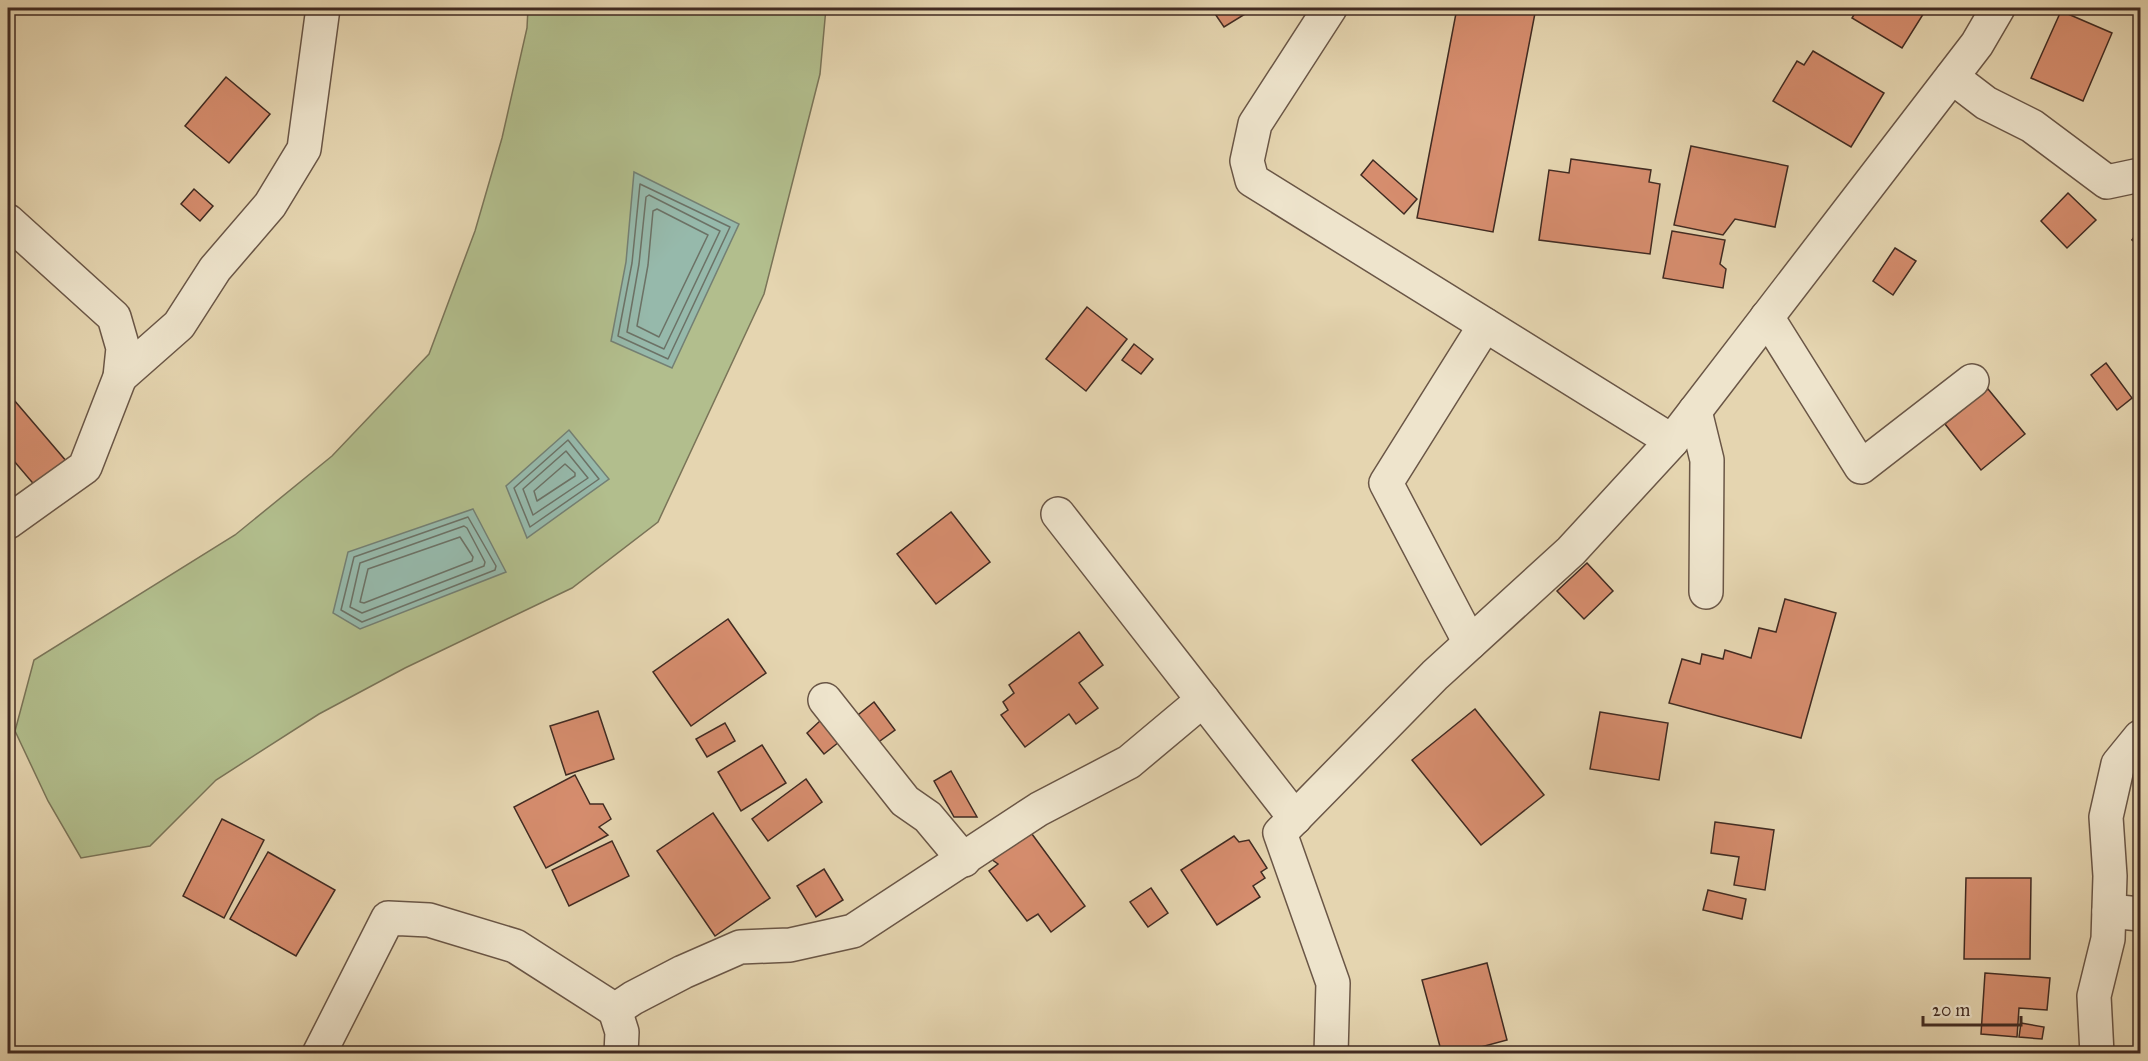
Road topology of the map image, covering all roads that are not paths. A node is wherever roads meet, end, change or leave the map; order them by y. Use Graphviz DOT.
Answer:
graph roads {
  1 [pos="324,8"];
  2 [pos="1329,8"];
  3 [pos="1998,8"];
  4 [pos="1952,77"];
  5 [pos="2140,175"];
  6 [pos="8,220"];
  7 [pos="1767,317"];
  8 [pos="1485,325"];
  9 [pos="120,377"];
  10 [pos="1972,381"];
  11 [pos="1695,411"];
  12 [pos="1672,441"];
  13 [pos="1058,514"];
  14 [pos="8,522"];
  15 [pos="1706,591"];
  16 [pos="1470,643"];
  17 [pos="825,700"];
  18 [pos="1203,700"];
  19 [pos="2140,737"];
  20 [pos="1295,818"];
  21 [pos="964,860"];
  22 [pos="2125,912"];
  23 [pos="615,1011"];
  24 [pos="319,1053"];
  25 [pos="621,1053"];
  26 [pos="1331,1053"];
  27 [pos="2097,1053"];
  1 -- 9 [label="street"];
  2 -- 8 [label="street"];
  3 -- 4 [label="street"];
  4 -- 5 [label="street"];
  4 -- 7 [label="street"];
  6 -- 9 [label="street"];
  7 -- 10 [label="street"];
  7 -- 11 [label="street"];
  8 -- 12 [label="street"];
  8 -- 16 [label="street"];
  9 -- 14 [label="street"];
  11 -- 12 [label="street"];
  11 -- 15 [label="street"];
  12 -- 16 [label="street"];
  13 -- 18 [label="street"];
  16 -- 20 [label="street"];
  17 -- 21 [label="street"];
  18 -- 20 [label="street"];
  18 -- 21 [label="street"];
  19 -- 22 [label="street"];
  20 -- 26 [label="street"];
  21 -- 23 [label="street"];
  22 -- 27 [label="street"];
  23 -- 24 [label="street"];
  23 -- 25 [label="street"];
}
